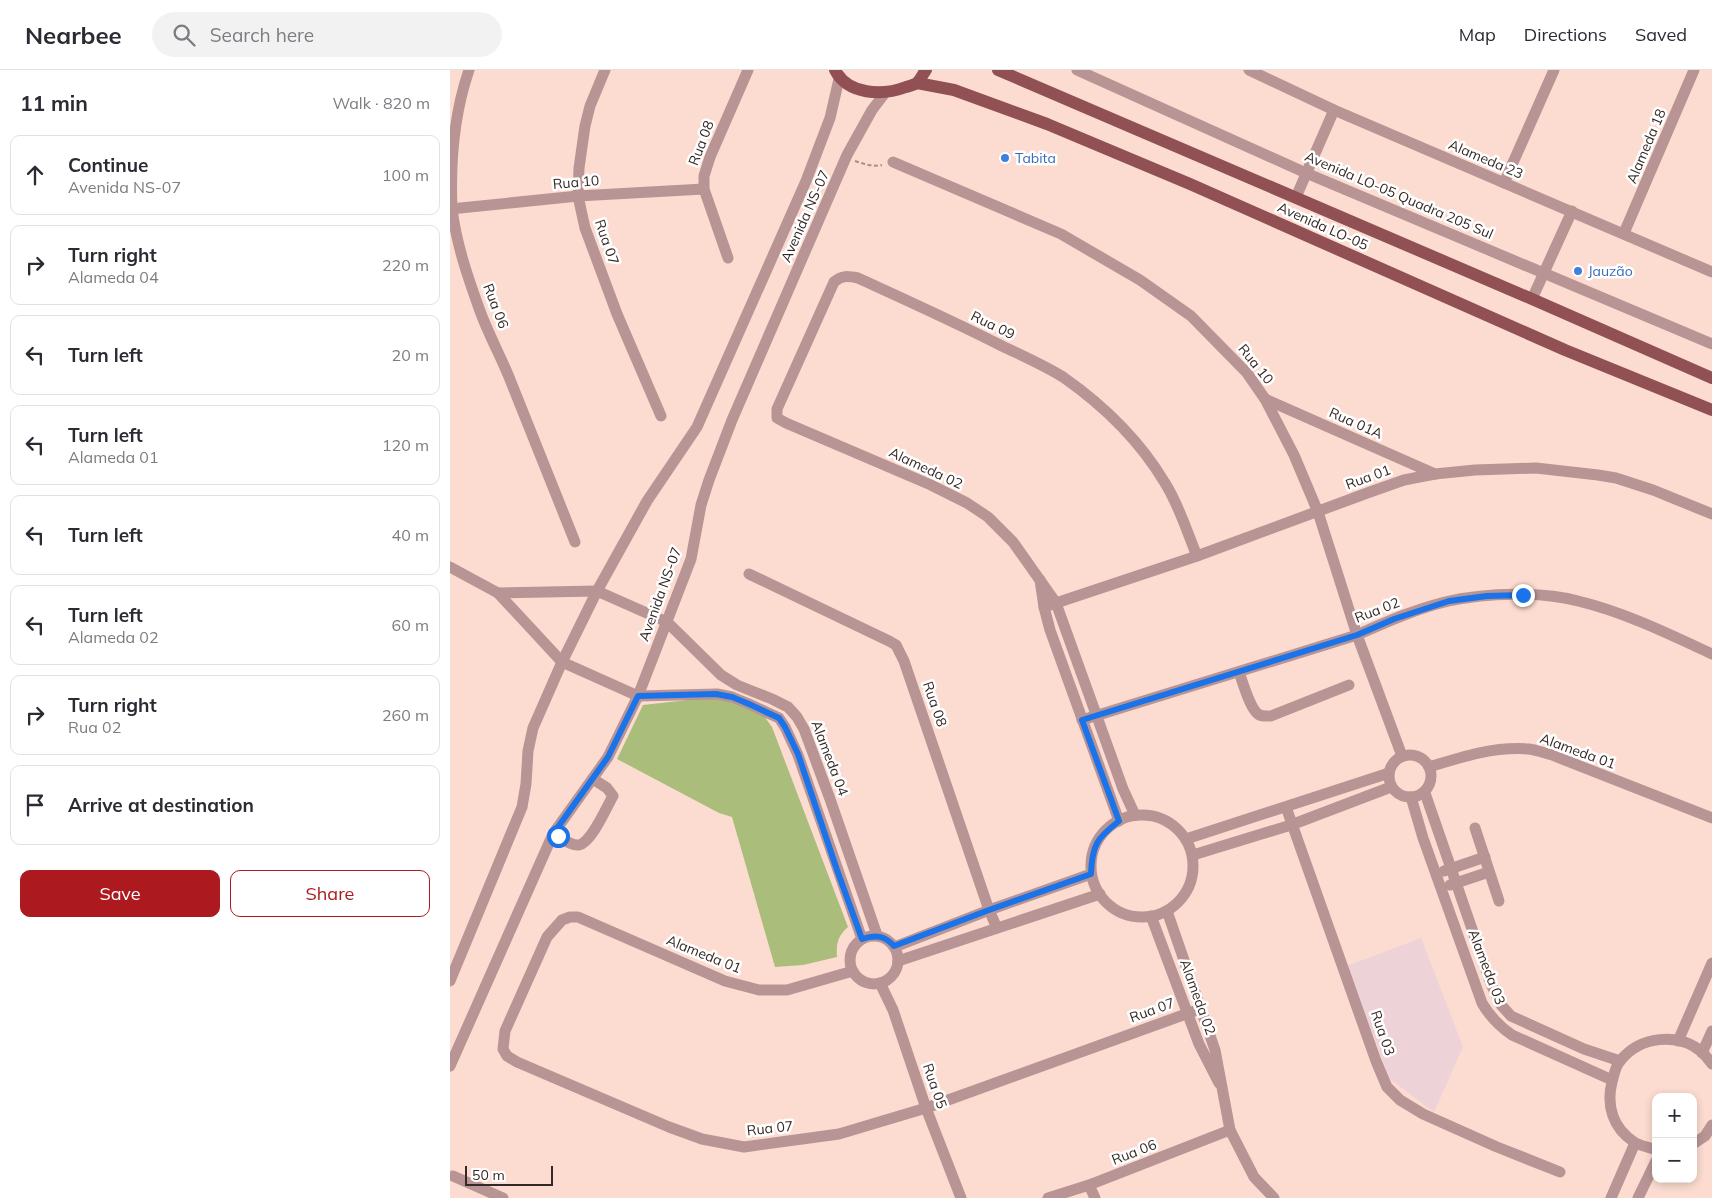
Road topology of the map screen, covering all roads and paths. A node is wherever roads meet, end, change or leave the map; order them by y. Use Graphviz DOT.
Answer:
graph roads {
  1 [pos="469,70"];
  2 [pos="605,70"];
  3 [pos="748,70"];
  4 [pos="926,70"];
  5 [pos="998,70"];
  6 [pos="1076,70"];
  7 [pos="1249,70"];
  8 [pos="1554,70"];
  9 [pos="1694,70"];
  10 [pos="837,74"];
  11 [pos="1270,74"];
  12 [pos="916,83"];
  13 [pos="885,93"];
  14 [pos="1334,110"];
  15 [pos="847,156"];
  16 [pos="893,162"];
  17 [pos="1306,173"];
  18 [pos="1504,183"];
  19 [pos="704,189"];
  20 [pos="578,196"];
  21 [pos="1296,197"];
  22 [pos="451,209"];
  23 [pos="1572,211"];
  24 [pos="1624,233"];
  25 [pos="728,258"];
  26 [pos="1544,272"];
  27 [pos="1712,272"];
  28 [pos="1532,299"];
  29 [pos="1712,344"];
  30 [pos="1712,378"];
  31 [pos="1265,399"];
  32 [pos="1712,410"];
  33 [pos="661,416"];
  34 [pos="776,416"];
  35 [pos="1435,474"];
  36 [pos="1318,512"];
  37 [pos="1712,514"];
  38 [pos="575,542"];
  39 [pos="1197,556"];
  40 [pos="450,567"];
  41 [pos="749,574"];
  42 [pos="1040,579"];
  43 [pos="597,591"];
  44 [pos="498,593"];
  45 [pos="1056,603"];
  46 [pos="1044,608"];
  47 [pos="667,622"];
  48 [pos="1357,635"];
  49 [pos="1712,654"];
  50 [pos="562,662"];
  51 [pos="1239,672"];
  52 [pos="1349,685"];
  53 [pos="638,696"];
  54 [pos="1097,715"];
  55 [pos="1082,720"];
  56 [pos="1402,756"];
  57 [pos="1429,767"];
  58 [pos="1389,773"];
  59 [pos="592,779"];
  60 [pos="1391,787"];
  61 [pos="1425,793"];
  62 [pos="1411,798"];
  63 [pos="1286,806"];
  64 [pos="1134,815"];
  65 [pos="1712,818"];
  66 [pos="1119,821"];
  67 [pos="1291,824"];
  68 [pos="1475,828"];
  69 [pos="553,834"];
  70 [pos="1186,839"];
  71 [pos="846,846"];
  72 [pos="831,852"];
  73 [pos="1193,855"];
  74 [pos="1485,857"];
  75 [pos="852,864"];
  76 [pos="1451,869"];
  77 [pos="837,870"];
  78 [pos="1489,872"];
  79 [pos="1091,874"];
  80 [pos="1436,874"];
  81 [pos="1456,883"];
  82 [pos="1441,888"];
  83 [pos="1100,894"];
  84 [pos="1499,900"];
  85 [pos="989,910"];
  86 [pos="1167,911"];
  87 [pos="1151,916"];
  88 [pos="578,917"];
  89 [pos="997,928"];
  90 [pos="877,935"];
  91 [pos="862,939"];
  92 [pos="894,946"];
  93 [pos="898,961"];
  94 [pos="1712,963"];
  95 [pos="853,971"];
  96 [pos="450,981"];
  97 [pos="880,983"];
  98 [pos="1200,1009"];
  99 [pos="1187,1013"];
  100 [pos="1712,1031"];
  101 [pos="1678,1041"];
  102 [pos="1702,1052"];
  103 [pos="1620,1061"];
  104 [pos="1712,1064"];
  105 [pos="450,1066"];
  106 [pos="1612,1080"];
  107 [pos="1222,1086"];
  108 [pos="926,1108"];
  109 [pos="1712,1125"];
  110 [pos="1230,1130"];
  111 [pos="1697,1141"];
  112 [pos="1635,1143"];
  113 [pos="1652,1149"];
  114 [pos="1652,1168"];
  115 [pos="1560,1172"];
  116 [pos="453,1176"];
  117 [pos="1090,1185"];
  118 [pos="504,1198"];
  119 [pos="961,1198"];
  120 [pos="1048,1198"];
  121 [pos="1095,1198"];
  122 [pos="1274,1198"];
  123 [pos="1610,1198"];
  124 [pos="1638,1198"];
  1 -- 22 [label="street, Rua 06"];
  2 -- 20 [label="street, Rua 07"];
  3 -- 19 [label="street, Rua 08"];
  4 -- 12 [label="main road"];
  5 -- 21 [label="main road, Avenida LO-05"];
  6 -- 17 [label="street, Avenida LO-05 Quadra 205 Sul"];
  7 -- 11 [label="street, Alameda 23"];
  8 -- 18 [label="street"];
  9 -- 24 [label="street, Alameda 18"];
  10 -- 13 [label="main road"];
  10 -- 43 [label="street, Avenida NS-07"];
  11 -- 14 [label="street, Alameda 23"];
  12 -- 13 [label="main road"];
  12 -- 32 [label="main road, Avenida LO-05"];
  13 -- 15 [label="street, Avenida NS-07"];
  14 -- 17 [label="street"];
  14 -- 18 [label="street, Alameda 23"];
  15 -- 16 [label="path"];
  15 -- 47 [label="street, Avenida NS-07"];
  16 -- 31 [label="street, Rua 10"];
  17 -- 21 [label="street"];
  17 -- 26 [label="street, Avenida LO-05 Quadra 205 Sul"];
  18 -- 23 [label="street, Alameda 23"];
  19 -- 20 [label="street, Rua 10"];
  19 -- 25 [label="street, Rua 08"];
  20 -- 22 [label="street, Rua 10"];
  20 -- 33 [label="street, Rua 07"];
  21 -- 28 [label="main road, Avenida LO-05"];
  22 -- 38 [label="street, Rua 06"];
  23 -- 24 [label="street, Alameda 23"];
  23 -- 26 [label="street"];
  24 -- 27 [label="street, Alameda 23"];
  26 -- 28 [label="street"];
  26 -- 29 [label="street, Avenida LO-05 Quadra 205 Sul"];
  28 -- 30 [label="main road, Avenida LO-05"];
  31 -- 35 [label="street, Rua 01A"];
  31 -- 36 [label="street, Rua 10"];
  34 -- 39 [label="street, Rua 09"];
  34 -- 42 [label="street, Alameda 02"];
  35 -- 36 [label="street, Rua 01"];
  35 -- 37 [label="street, Rua 01"];
  36 -- 39 [label="street, Rua 01"];
  36 -- 48 [label="street, Rua 10"];
  39 -- 45 [label="street, Rua 01"];
  40 -- 44 [label="street"];
  41 -- 85 [label="street, Rua 08"];
  42 -- 45 [label="street, Alameda 02"];
  42 -- 46 [label="street, Alameda 02"];
  43 -- 44 [label="street"];
  43 -- 47 [label="street"];
  43 -- 50 [label="street, Avenida NS-07"];
  44 -- 50 [label="street"];
  45 -- 46 [label="street, Rua 01"];
  45 -- 54 [label="street, Alameda 02"];
  46 -- 55 [label="street, Alameda 02"];
  47 -- 53 [label="street, Avenida NS-07"];
  47 -- 71 [label="street, Alameda 04"];
  48 -- 49 [label="street, Rua 02"];
  48 -- 51 [label="street, Rua 02"];
  48 -- 56 [label="street, Rua 10"];
  50 -- 53 [label="street"];
  50 -- 96 [label="street, Avenida NS-07"];
  51 -- 52 [label="street"];
  51 -- 54 [label="street, Rua 02"];
  53 -- 59 [label="street, Avenida NS-07"];
  53 -- 72 [label="street"];
  54 -- 55 [label="street, Rua 02"];
  54 -- 64 [label="street, Alameda 02"];
  55 -- 66 [label="street, Alameda 02"];
  56 -- 57 [label="street"];
  56 -- 58 [label="street"];
  57 -- 61 [label="street"];
  57 -- 65 [label="street, Alameda 01"];
  58 -- 60 [label="street"];
  58 -- 63 [label="street"];
  59 -- 69 [label="street, Avenida NS-07"];
  59 -- 69 [label="street"];
  60 -- 62 [label="street"];
  60 -- 67 [label="street"];
  61 -- 62 [label="street"];
  61 -- 76 [label="street, Alameda 03"];
  62 -- 80 [label="street, Alameda 03"];
  63 -- 67 [label="street, Rua 03"];
  63 -- 70 [label="street"];
  64 -- 66 [label="street"];
  64 -- 70 [label="street"];
  66 -- 79 [label="street"];
  67 -- 73 [label="street"];
  67 -- 115 [label="street, Rua 03"];
  68 -- 74 [label="street"];
  69 -- 105 [label="street, Avenida NS-07"];
  70 -- 73 [label="street"];
  71 -- 72 [label="street"];
  71 -- 75 [label="street, Alameda 04"];
  72 -- 77 [label="street"];
  73 -- 86 [label="street"];
  74 -- 76 [label="street"];
  74 -- 78 [label="street"];
  75 -- 77 [label="street"];
  75 -- 90 [label="street, Alameda 04"];
  76 -- 80 [label="street"];
  76 -- 81 [label="street, Alameda 03"];
  77 -- 91 [label="street"];
  78 -- 81 [label="street"];
  78 -- 84 [label="street"];
  79 -- 83 [label="street"];
  79 -- 85 [label="street"];
  80 -- 82 [label="street, Alameda 03"];
  81 -- 82 [label="street"];
  81 -- 103 [label="street, Alameda 03"];
  82 -- 106 [label="street, Alameda 03"];
  83 -- 87 [label="street"];
  83 -- 89 [label="street"];
  85 -- 89 [label="street, Rua 08"];
  85 -- 92 [label="street"];
  86 -- 87 [label="street"];
  86 -- 98 [label="street, Alameda 02"];
  87 -- 99 [label="street, Alameda 02"];
  88 -- 95 [label="street, Alameda 01"];
  88 -- 108 [label="street, Rua 07"];
  89 -- 93 [label="street"];
  90 -- 91 [label="street"];
  90 -- 92 [label="street"];
  91 -- 95 [label="street"];
  92 -- 93 [label="street"];
  93 -- 97 [label="street"];
  94 -- 101 [label="street"];
  95 -- 97 [label="street"];
  97 -- 108 [label="street, Rua 05"];
  98 -- 99 [label="street, Rua 07"];
  98 -- 107 [label="street, Alameda 02"];
  99 -- 107 [label="street, Alameda 02"];
  99 -- 108 [label="street, Rua 07"];
  100 -- 102 [label="street"];
  101 -- 102 [label="street"];
  101 -- 103 [label="street"];
  102 -- 104 [label="street"];
  103 -- 106 [label="street"];
  106 -- 112 [label="street"];
  107 -- 110 [label="street, Alameda 02"];
  108 -- 119 [label="street, Rua 05"];
  109 -- 111 [label="street"];
  110 -- 117 [label="street, Rua 06"];
  110 -- 122 [label="street, Alameda 02"];
  112 -- 113 [label="street"];
  112 -- 123 [label="street"];
  114 -- 124 [label="street"];
  116 -- 118 [label="street"];
  117 -- 120 [label="street, Rua 06"];
  117 -- 121 [label="street"];
}
